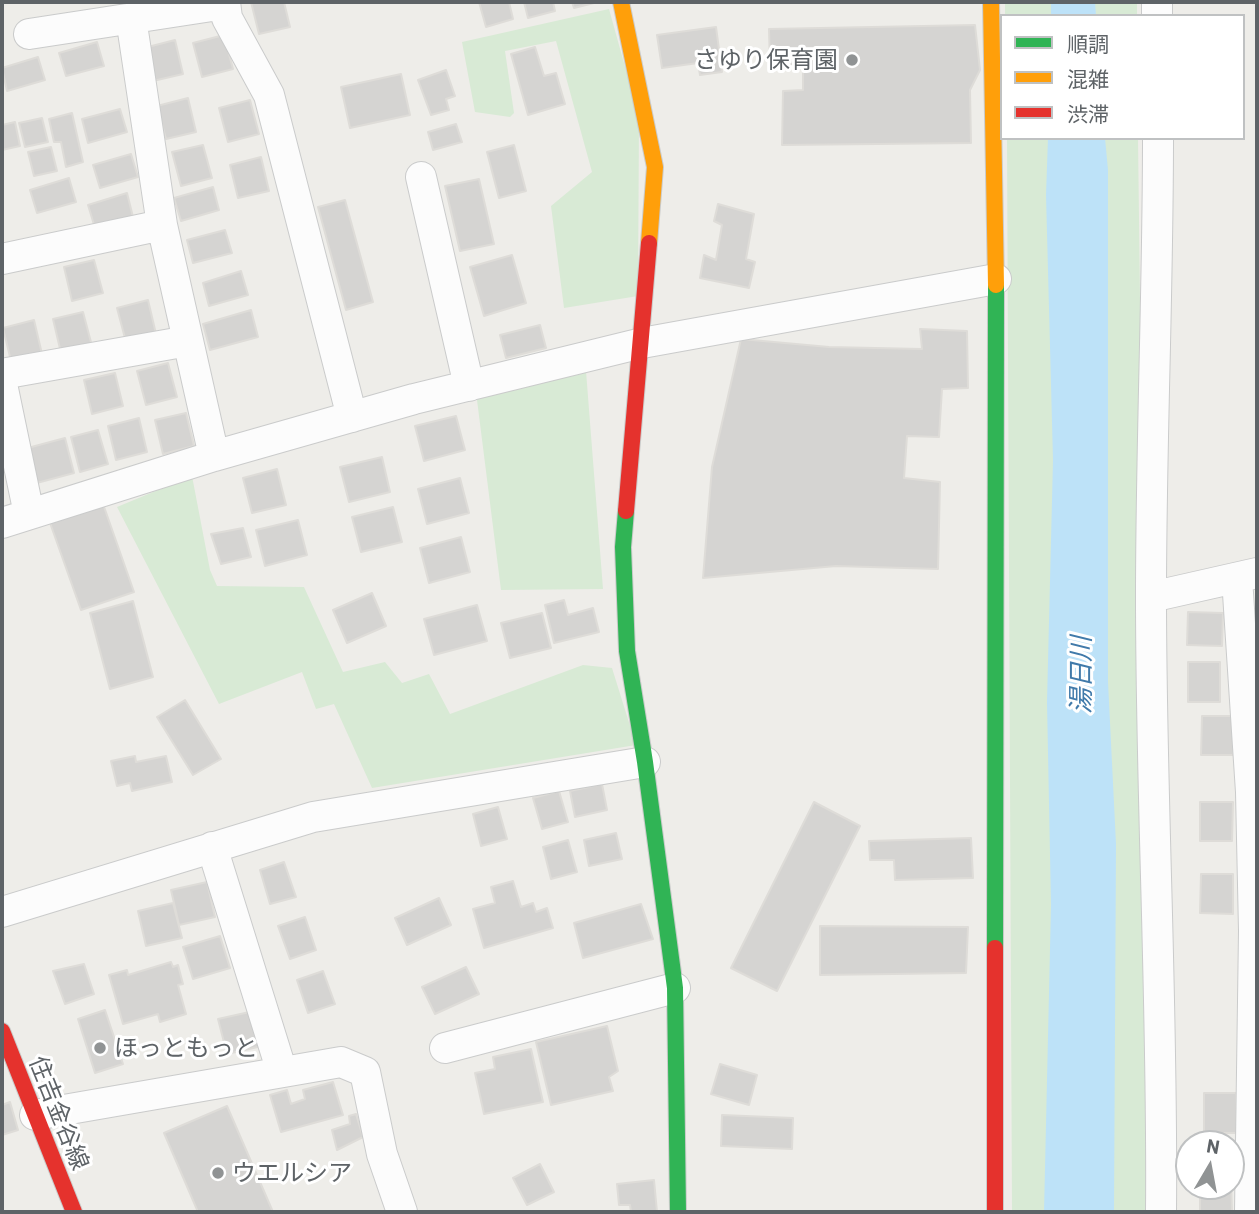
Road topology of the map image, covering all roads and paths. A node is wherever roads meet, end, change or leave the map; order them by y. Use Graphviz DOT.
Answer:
graph roads {
  1 [pos="621,2"];
  2 [pos="991,2"];
  3 [pos="225,3"];
  4 [pos="131,18"];
  5 [pos="29,34"];
  6 [pos="1158,140"];
  7 [pos="421,177"];
  8 [pos="162,225"];
  9 [pos="2,259"];
  10 [pos="996,279"];
  11 [pos="188,341"];
  12 [pos="642,343"];
  13 [pos="2,374"];
  14 [pos="2,384"];
  15 [pos="469,386"];
  16 [pos="352,417"];
  17 [pos="214,456"];
  18 [pos="16,518"];
  19 [pos="1247,576"];
  20 [pos="1151,597"];
  21 [pos="645,762"];
  22 [pos="212,847"];
  23 [pos="2,912"];
  24 [pos="1256,931"];
  25 [pos="675,988"];
  26 [pos="2,1031"];
  27 [pos="445,1048"];
  28 [pos="282,1072"];
  29 [pos="35,1115"];
  30 [pos="1254,1172"];
  31 [pos="74,1212"];
  32 [pos="402,1212"];
  33 [pos="678,1212"];
  34 [pos="995,1212"];
  35 [pos="1161,1212"];
  36 [pos="1250,1212"];
  1 -- 12 [label="street"];
  2 -- 10 [label="street"];
  3 -- 4 [label="street"];
  3 -- 16 [label="street"];
  4 -- 5 [label="street"];
  4 -- 8 [label="street"];
  6 -- 20 [label="street"];
  7 -- 15 [label="street"];
  8 -- 9 [label="street"];
  8 -- 11 [label="street"];
  10 -- 12 [label="street"];
  10 -- 34 [label="street"];
  11 -- 13 [label="street"];
  11 -- 17 [label="street"];
  12 -- 15 [label="street"];
  12 -- 21 [label="street"];
  14 -- 18 [label="street"];
  15 -- 16 [label="street"];
  16 -- 17 [label="street"];
  17 -- 18 [label="street"];
  19 -- 20 [label="street"];
  19 -- 24 [label="street"];
  20 -- 35 [label="street"];
  21 -- 22 [label="street"];
  21 -- 25 [label="street"];
  22 -- 23 [label="street"];
  22 -- 28 [label="street"];
  24 -- 30 [label="street"];
  25 -- 27 [label="street"];
  25 -- 33 [label="street"];
  26 -- 29 [label="street, 住吉金谷線"];
  28 -- 29 [label="street"];
  28 -- 32 [label="street"];
  29 -- 31 [label="street, 住吉金谷線"];
  30 -- 36 [label="street"];
}
